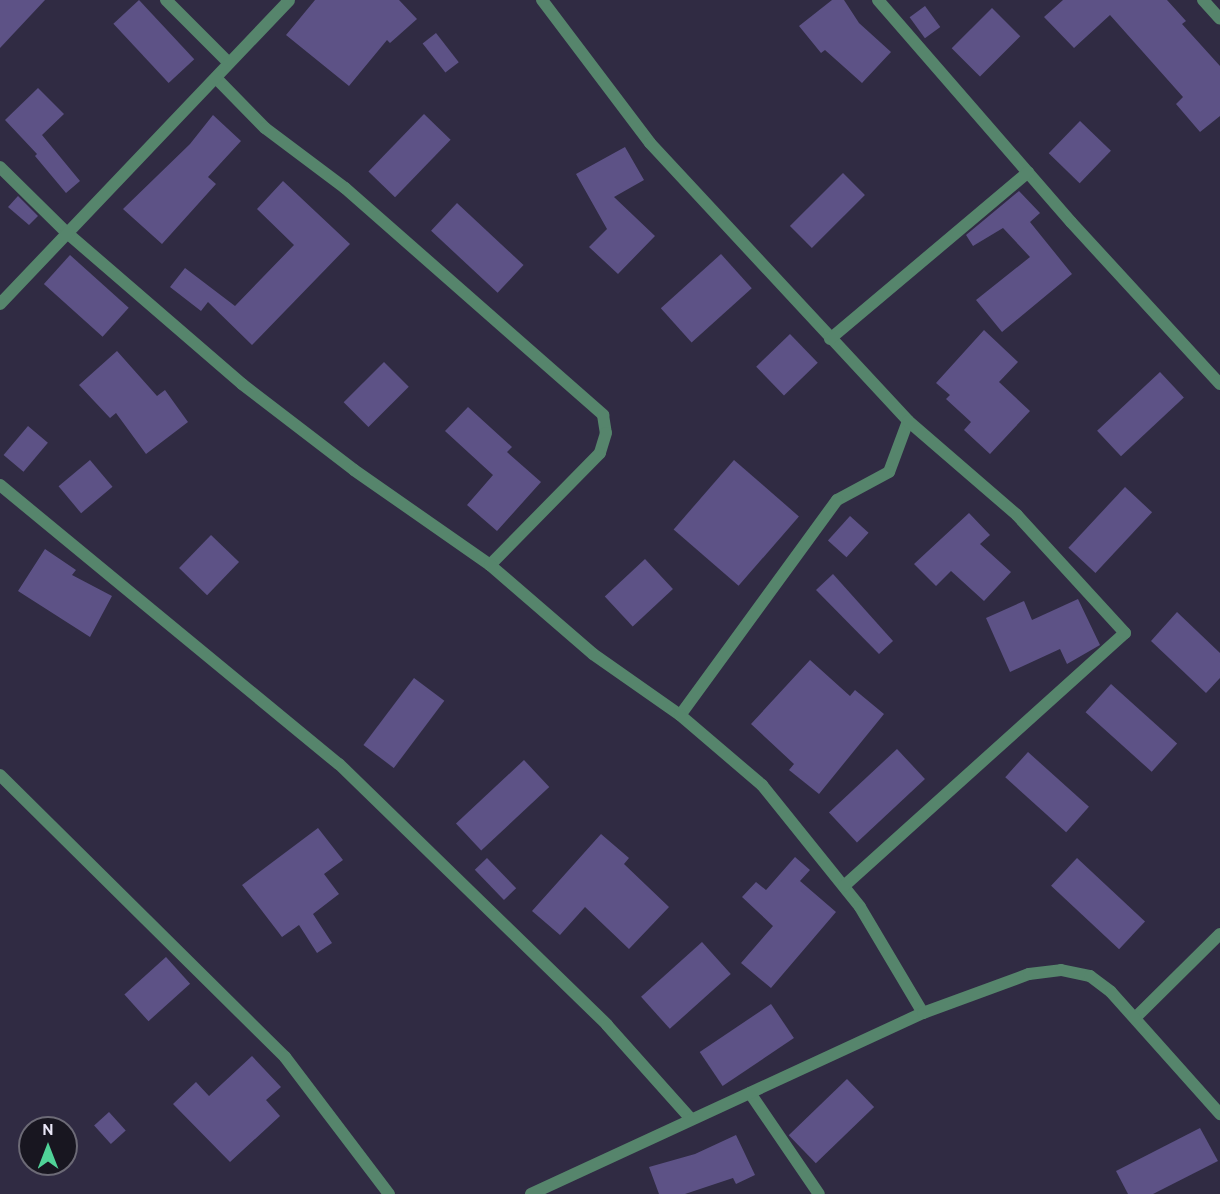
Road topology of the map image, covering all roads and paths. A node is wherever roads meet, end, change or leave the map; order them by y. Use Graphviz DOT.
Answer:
graph roads {
  1 [pos="166,0"];
  2 [pos="288,0"];
  3 [pos="542,0"];
  4 [pos="878,0"];
  5 [pos="1203,0"];
  6 [pos="1220,19"];
  7 [pos="229,63"];
  8 [pos="216,78"];
  9 [pos="0,166"];
  10 [pos="1028,171"];
  11 [pos="66,232"];
  12 [pos="0,304"];
  13 [pos="830,339"];
  14 [pos="1220,384"];
  15 [pos="908,421"];
  16 [pos="0,485"];
  17 [pos="490,566"];
  18 [pos="680,715"];
  19 [pos="0,775"];
  20 [pos="844,886"];
  21 [pos="1220,934"];
  22 [pos="923,1013"];
  23 [pos="1136,1017"];
  24 [pos="750,1093"];
  25 [pos="1220,1114"];
  26 [pos="691,1119"];
  27 [pos="389,1194"];
  28 [pos="531,1194"];
  29 [pos="819,1194"];
  1 -- 7 [label="street"];
  2 -- 7 [label="street"];
  3 -- 13 [label="street"];
  4 -- 10 [label="street"];
  5 -- 6 [label="street"];
  7 -- 8 [label="street"];
  8 -- 11 [label="street"];
  8 -- 17 [label="street"];
  9 -- 11 [label="street"];
  10 -- 13 [label="street"];
  10 -- 14 [label="street"];
  11 -- 12 [label="street"];
  11 -- 17 [label="street"];
  13 -- 15 [label="street"];
  15 -- 18 [label="street"];
  15 -- 20 [label="street"];
  16 -- 26 [label="street"];
  17 -- 18 [label="street"];
  18 -- 20 [label="street"];
  19 -- 27 [label="street"];
  20 -- 22 [label="street"];
  21 -- 23 [label="street"];
  22 -- 23 [label="street"];
  22 -- 24 [label="street"];
  23 -- 25 [label="street"];
  24 -- 26 [label="street"];
  24 -- 29 [label="street"];
  26 -- 28 [label="street"];
}
